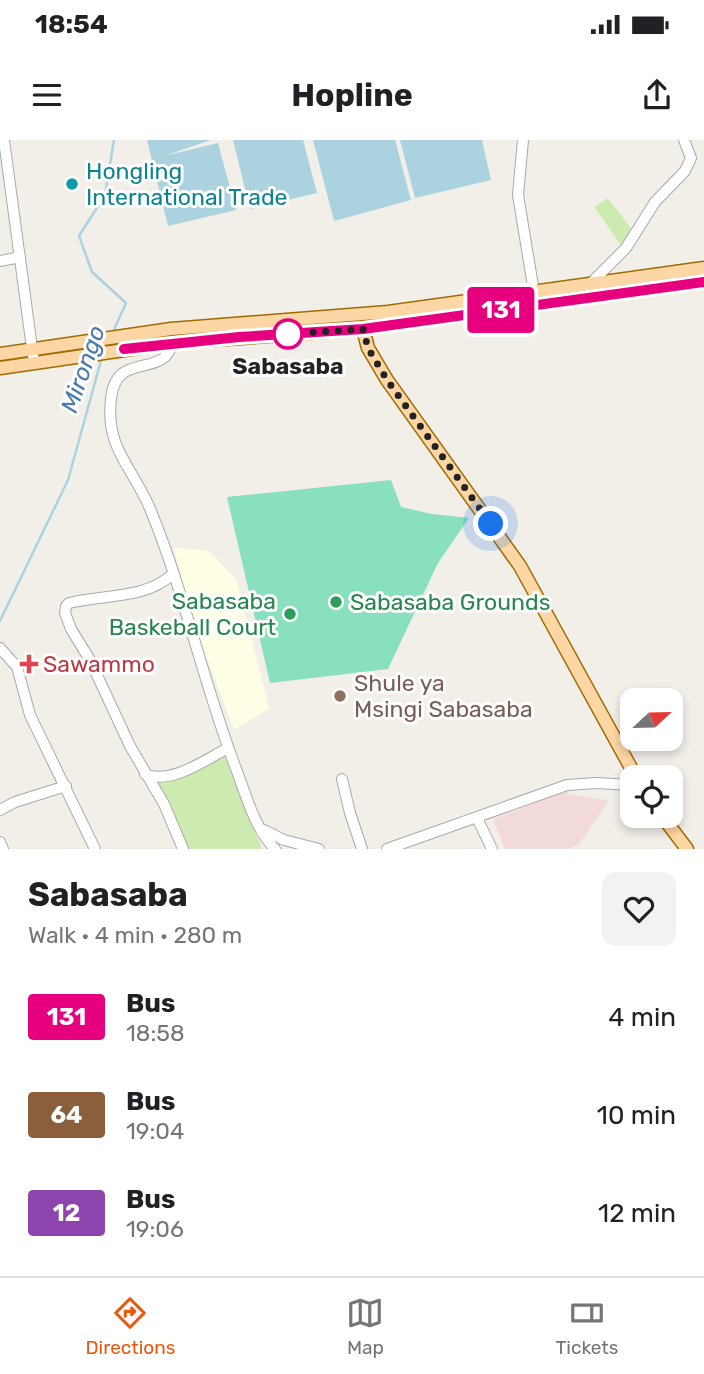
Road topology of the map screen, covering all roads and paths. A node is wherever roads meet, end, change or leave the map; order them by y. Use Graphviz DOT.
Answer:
graph roads {
  1 [pos="4,140"];
  2 [pos="523,140"];
  3 [pos="684,140"];
  4 [pos="20,257"];
  5 [pos="0,261"];
  6 [pos="704,268"];
  7 [pos="704,282"];
  8 [pos="590,285"];
  9 [pos="534,292"];
  10 [pos="349,316"];
  11 [pos="363,329"];
  12 [pos="173,343"];
  13 [pos="95,346"];
  14 [pos="32,348"];
  15 [pos="0,354"];
  16 [pos="34,363"];
  17 [pos="0,368"];
  18 [pos="173,574"];
  19 [pos="0,648"];
  20 [pos="228,748"];
  21 [pos="629,765"];
  22 [pos="145,774"];
  23 [pos="342,779"];
  24 [pos="620,784"];
  25 [pos="66,786"];
  26 [pos="0,810"];
  27 [pos="477,818"];
  28 [pos="261,828"];
  29 [pos="671,828"];
  30 [pos="0,842"];
  31 [pos="3,849"];
  32 [pos="95,849"];
  33 [pos="183,849"];
  34 [pos="275,849"];
  35 [pos="319,849"];
  36 [pos="362,849"];
  37 [pos="388,849"];
  38 [pos="492,849"];
  39 [pos="687,849"];
  1 -- 4 [label="street"];
  2 -- 9 [label="street"];
  3 -- 8 [label="street"];
  4 -- 5 [label="street"];
  4 -- 14 [label="street"];
  6 -- 8 [label="main road"];
  7 -- 11 [label="main road"];
  8 -- 9 [label="main road"];
  9 -- 10 [label="main road"];
  10 -- 11 [label="street"];
  10 -- 13 [label="main road"];
  11 -- 12 [label="main road"];
  11 -- 21 [label="main road"];
  12 -- 13 [label="main road"];
  12 -- 18 [label="street"];
  13 -- 14 [label="main road"];
  13 -- 16 [label="main road"];
  14 -- 15 [label="main road"];
  14 -- 16 [label="street"];
  16 -- 17 [label="main road"];
  18 -- 20 [label="street"];
  18 -- 22 [label="street"];
  19 -- 25 [label="street"];
  20 -- 22 [label="street"];
  20 -- 28 [label="street"];
  22 -- 33 [label="street"];
  23 -- 36 [label="street"];
  24 -- 27 [label="street"];
  25 -- 26 [label="street"];
  25 -- 32 [label="street"];
  27 -- 37 [label="street"];
  27 -- 38 [label="street"];
  28 -- 34 [label="street"];
  28 -- 35 [label="street"];
  29 -- 39 [label="main road"];
  30 -- 31 [label="street"];
}
